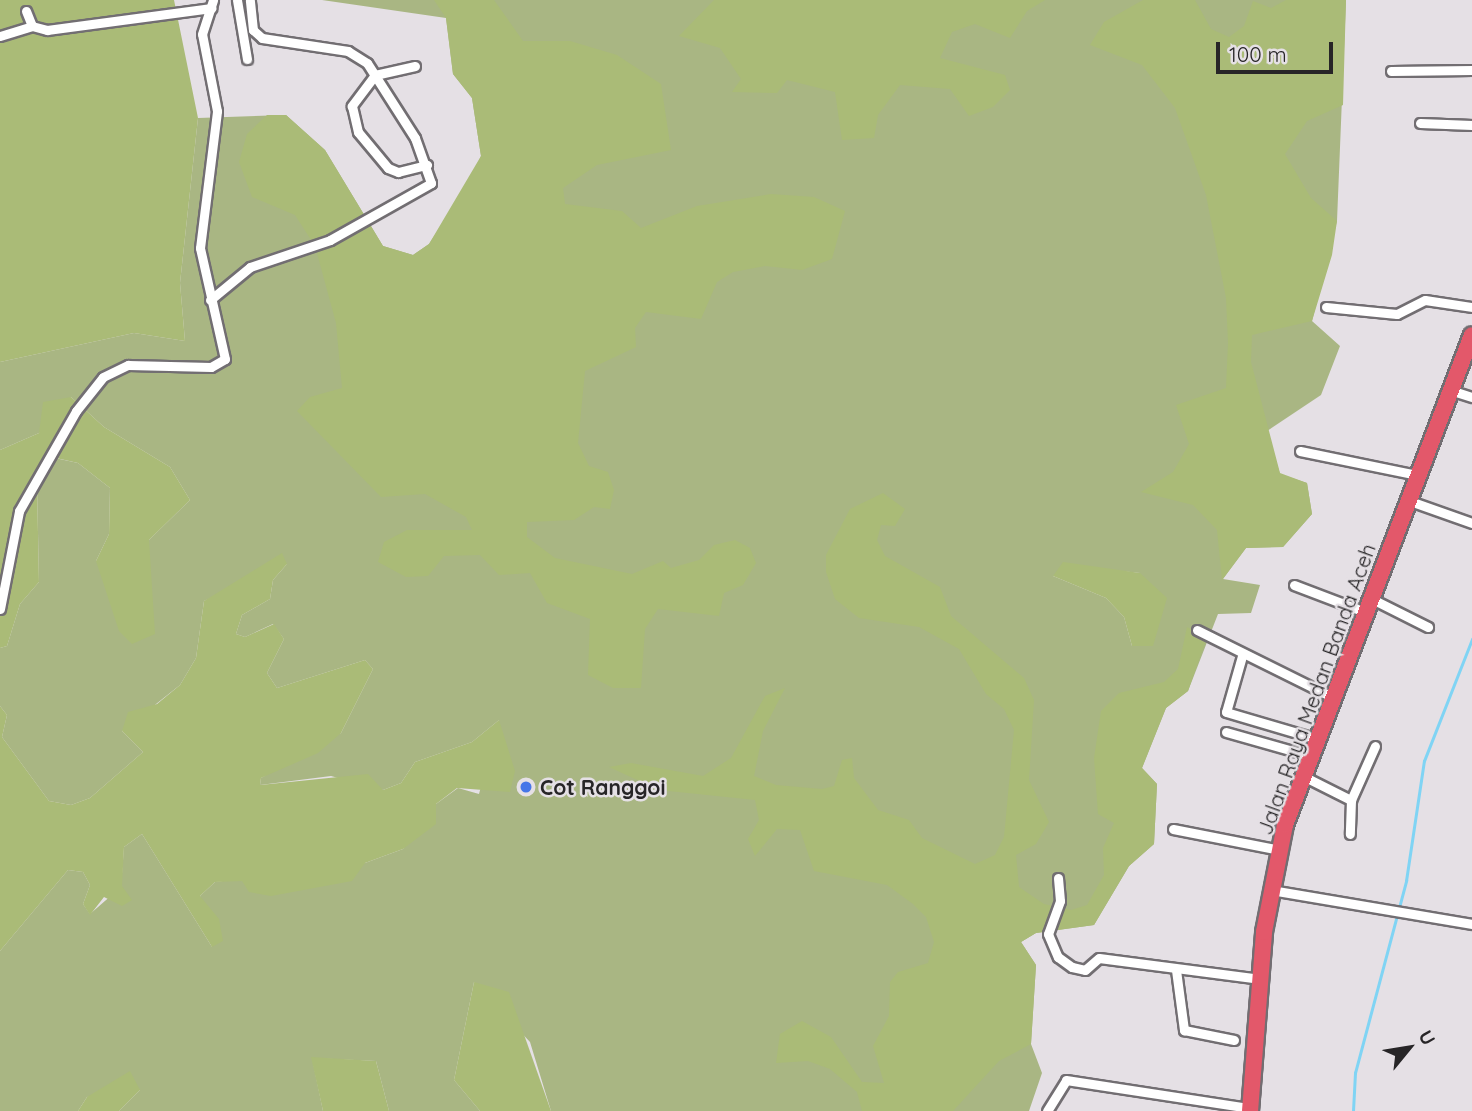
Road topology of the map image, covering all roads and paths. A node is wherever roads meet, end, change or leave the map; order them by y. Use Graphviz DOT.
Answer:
graph roads {
  1 [pos="237,0"];
  2 [pos="250,0"];
  3 [pos="213,4"];
  4 [pos="26,11"];
  5 [pos="32,26"];
  6 [pos="0,36"];
  7 [pos="247,59"];
  8 [pos="415,66"];
  9 [pos="1472,70"];
  10 [pos="1391,71"];
  11 [pos="375,75"];
  12 [pos="1420,123"];
  13 [pos="1472,124"];
  14 [pos="426,165"];
  15 [pos="209,300"];
  16 [pos="1326,307"];
  17 [pos="1472,307"];
  18 [pos="1472,335"];
  19 [pos="1453,391"];
  20 [pos="1472,397"];
  21 [pos="1300,451"];
  22 [pos="1417,475"];
  23 [pos="1408,500"];
  24 [pos="1472,523"];
  25 [pos="1294,585"];
  26 [pos="1368,605"];
  27 [pos="0,609"];
  28 [pos="1428,627"];
  29 [pos="1197,631"];
  30 [pos="1242,656"];
  31 [pos="1334,698"];
  32 [pos="1226,732"];
  33 [pos="1318,739"];
  34 [pos="1375,746"];
  35 [pos="1311,756"];
  36 [pos="1303,776"];
  37 [pos="1352,800"];
  38 [pos="1173,829"];
  39 [pos="1350,834"];
  40 [pos="1280,850"];
  41 [pos="1058,878"];
  42 [pos="1271,891"];
  43 [pos="1472,924"];
  44 [pos="1176,970"];
  45 [pos="1261,979"];
  46 [pos="1234,1040"];
  47 [pos="1250,1110"];
  48 [pos="1046,1111"];
  1 -- 7 [label="street"];
  2 -- 11 [label="street"];
  3 -- 5 [label="street"];
  3 -- 15 [label="street"];
  4 -- 5 [label="street"];
  5 -- 6 [label="street"];
  8 -- 11 [label="street"];
  9 -- 10 [label="street"];
  11 -- 14 [label="street"];
  11 -- 14 [label="street"];
  12 -- 13 [label="street"];
  14 -- 15 [label="street"];
  15 -- 27 [label="street"];
  16 -- 17 [label="street"];
  18 -- 19 [label="highway, Jalan Raya Medan Banda Aceh"];
  19 -- 20 [label="street"];
  19 -- 22 [label="highway, Jalan Raya Medan Banda Aceh"];
  21 -- 22 [label="street"];
  22 -- 23 [label="highway, Jalan Raya Medan Banda Aceh"];
  23 -- 24 [label="street"];
  23 -- 26 [label="highway, Jalan Raya Medan Banda Aceh"];
  25 -- 26 [label="street"];
  26 -- 28 [label="street"];
  26 -- 31 [label="highway, Jalan Raya Medan Banda Aceh"];
  29 -- 30 [label="street"];
  30 -- 31 [label="street"];
  30 -- 33 [label="street"];
  31 -- 33 [label="highway, Jalan Raya Medan Banda Aceh"];
  32 -- 35 [label="street"];
  33 -- 35 [label="highway, Jalan Raya Medan Banda Aceh"];
  34 -- 37 [label="street"];
  35 -- 36 [label="highway, Jalan Raya Medan Banda Aceh"];
  36 -- 37 [label="street"];
  36 -- 40 [label="highway, Jalan Raya Medan Banda Aceh"];
  37 -- 39 [label="street"];
  38 -- 40 [label="street"];
  40 -- 42 [label="highway, Jalan Raya Medan Banda Aceh"];
  41 -- 44 [label="street"];
  42 -- 43 [label="street"];
  42 -- 45 [label="highway, Jalan Raya Medan Banda Aceh"];
  44 -- 45 [label="street"];
  44 -- 46 [label="street"];
  45 -- 47 [label="highway, Jalan Raya Medan Banda Aceh"];
  47 -- 48 [label="street"];
}
